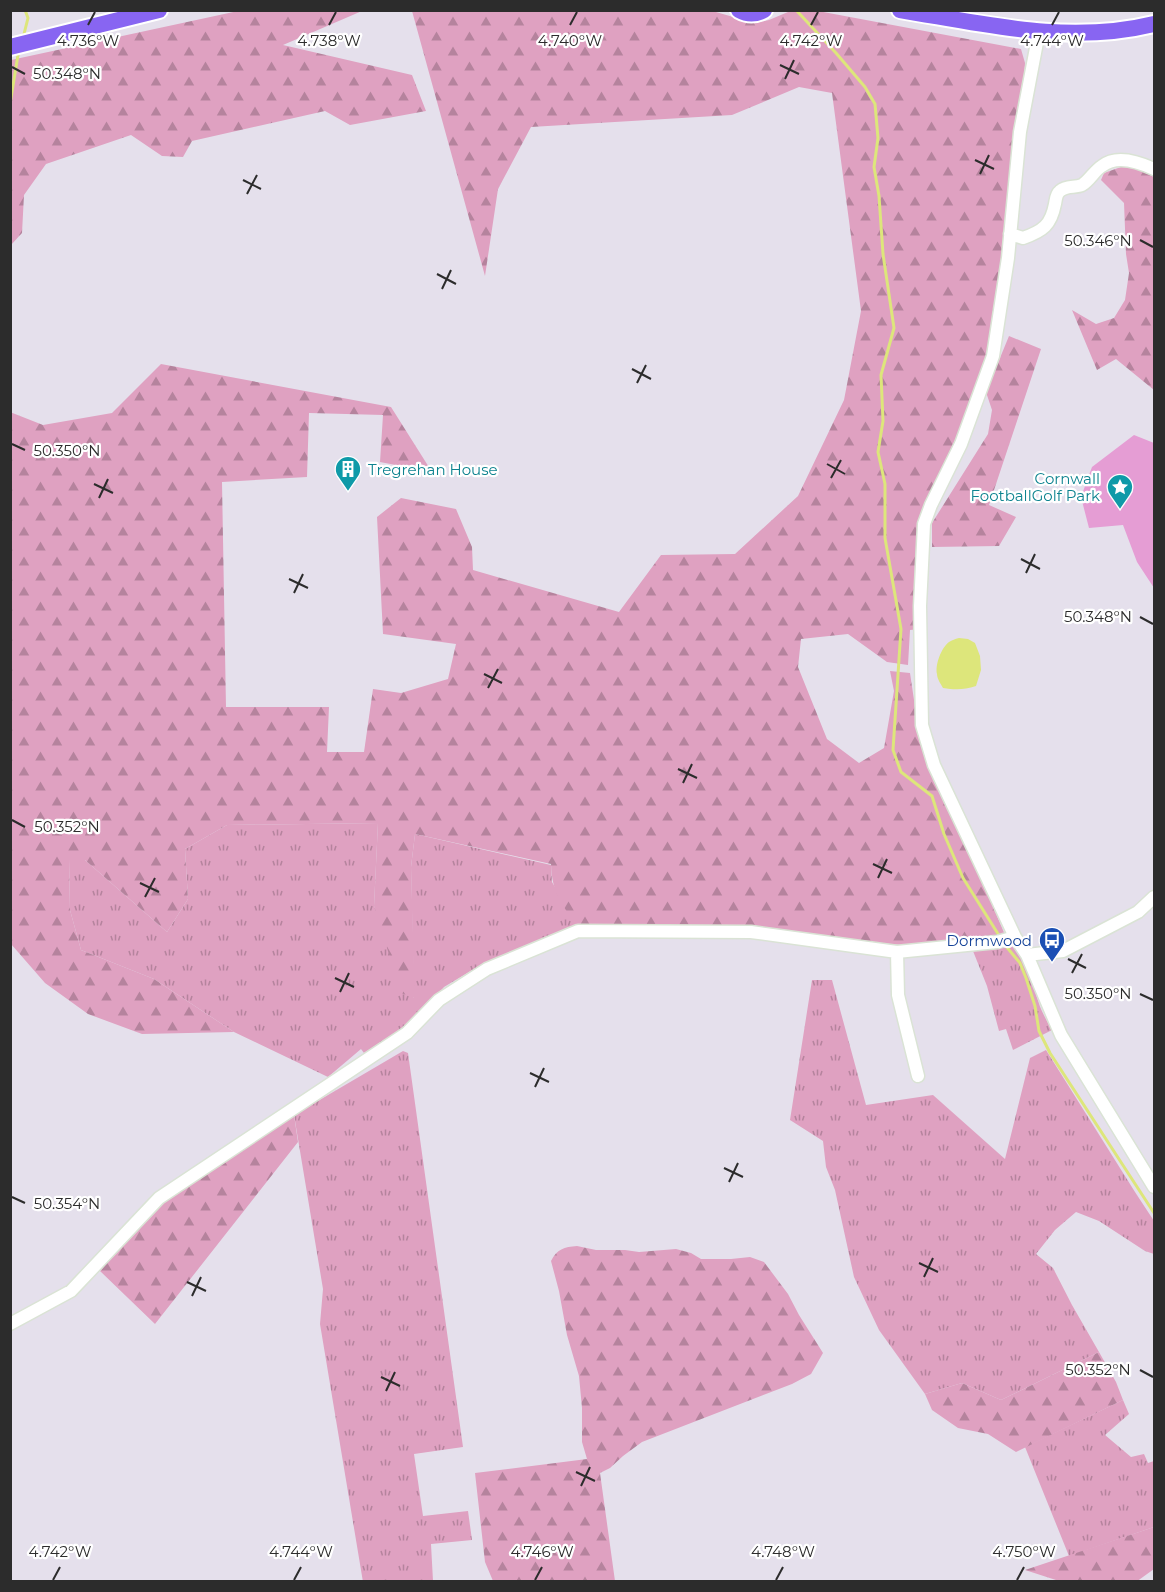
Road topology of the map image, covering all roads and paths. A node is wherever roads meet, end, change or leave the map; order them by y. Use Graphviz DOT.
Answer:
graph roads {
  1 [pos="159,10"];
  2 [pos="739,10"];
  3 [pos="764,10"];
  4 [pos="900,10"];
  5 [pos="1155,24"];
  6 [pos="1039,32"];
  7 [pos="10,47"];
  8 [pos="1155,169"];
  9 [pos="1010,234"];
  10 [pos="1155,897"];
  11 [pos="1006,939"];
  12 [pos="897,952"];
  13 [pos="1027,955"];
  14 [pos="918,1076"];
  15 [pos="1155,1187"];
  16 [pos="10,1324"];
  1 -- 7 [label="highway"];
  2 -- 3 [label="highway"];
  4 -- 6 [label="highway"];
  5 -- 6 [label="highway"];
  6 -- 9 [label="street"];
  8 -- 9 [label="street"];
  9 -- 11 [label="street"];
  10 -- 13 [label="street"];
  11 -- 12 [label="street"];
  11 -- 13 [label="street"];
  12 -- 14 [label="street"];
  12 -- 16 [label="street"];
  13 -- 15 [label="street"];
}
